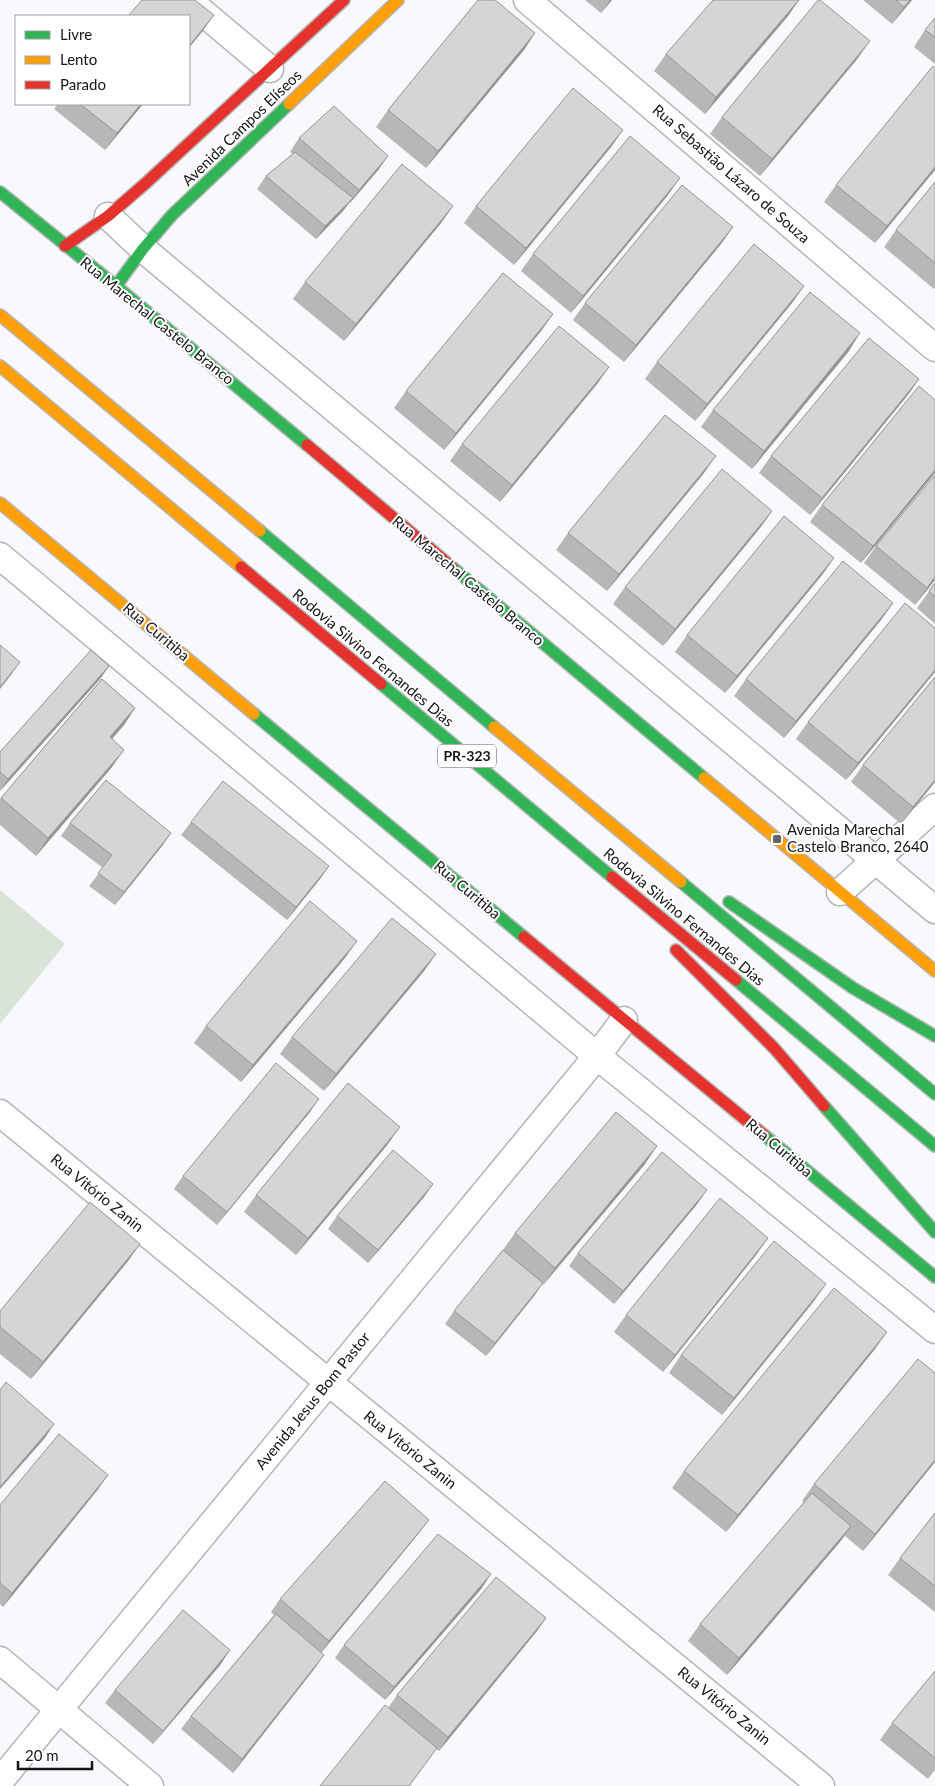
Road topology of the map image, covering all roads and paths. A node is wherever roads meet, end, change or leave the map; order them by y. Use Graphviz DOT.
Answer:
graph roads {
  1 [pos="188,0"];
  2 [pos="344,0"];
  3 [pos="398,0"];
  4 [pos="528,0"];
  5 [pos="270,69"];
  6 [pos="0,192"];
  7 [pos="108,216"];
  8 [pos="65,246"];
  9 [pos="143,248"];
  10 [pos="116,286"];
  11 [pos="0,315"];
  12 [pos="935,348"];
  13 [pos="0,366"];
  14 [pos="0,503"];
  15 [pos="0,556"];
  16 [pos="576,796"];
  17 [pos="935,807"];
  18 [pos="549,824"];
  19 [pos="874,860"];
  20 [pos="690,875"];
  21 [pos="840,892"];
  22 [pos="723,898"];
  23 [pos="935,910"];
  24 [pos="648,922"];
  25 [pos="668,943"];
  26 [pos="935,971"];
  27 [pos="624,1020"];
  28 [pos="935,1036"];
  29 [pos="597,1056"];
  30 [pos="935,1094"];
  31 [pos="0,1113"];
  32 [pos="935,1146"];
  33 [pos="935,1232"];
  34 [pos="935,1277"];
  35 [pos="935,1330"];
  36 [pos="328,1383"];
  37 [pos="0,1660"];
  38 [pos="60,1710"];
  39 [pos="0,1781"];
  40 [pos="150,1786"];
  41 [pos="821,1786"];
  1 -- 5 [label="street"];
  2 -- 5 [label="main road, Avenida Campos Elíseos"];
  3 -- 9 [label="main road, Avenida Campos Elíseos"];
  4 -- 12 [label="street, Rua Sebastião Lázaro de Souza"];
  5 -- 7 [label="main road, Avenida Campos Elíseos"];
  6 -- 8 [label="main road, Rua Marechal Castelo Branco"];
  7 -- 8 [label="main road, Avenida Campos Elíseos"];
  7 -- 9 [label="street"];
  8 -- 10 [label="main road, Rua Marechal Castelo Branco"];
  9 -- 10 [label="main road, Avenida Campos Elíseos"];
  9 -- 19 [label="street"];
  10 -- 21 [label="main road, Rua Marechal Castelo Branco"];
  11 -- 16 [label="main road, Rodovia Silvino Fernandes Dias / PR-323"];
  13 -- 18 [label="main road, Rodovia Silvino Fernandes Dias / PR-323"];
  14 -- 27 [label="main road, Rua Curitiba"];
  15 -- 29 [label="street"];
  16 -- 20 [label="main road"];
  16 -- 30 [label="main road, Rodovia Silvino Fernandes Dias / PR-323"];
  17 -- 19 [label="street"];
  18 -- 24 [label="main road"];
  18 -- 32 [label="main road, Rodovia Silvino Fernandes Dias / PR-323"];
  19 -- 21 [label="street"];
  19 -- 23 [label="street"];
  21 -- 26 [label="main road, Rua Marechal Castelo Branco"];
  22 -- 28 [label="main road"];
  25 -- 33 [label="main road"];
  27 -- 29 [label="street, Avenida Jesus Bom Pastor"];
  27 -- 34 [label="main road, Rua Curitiba"];
  29 -- 35 [label="street"];
  29 -- 36 [label="street, Avenida Jesus Bom Pastor"];
  31 -- 36 [label="street, Rua Vitório Zanin"];
  36 -- 38 [label="street, Avenida Jesus Bom Pastor"];
  36 -- 41 [label="street, Rua Vitório Zanin"];
  37 -- 38 [label="street"];
  38 -- 39 [label="street, Avenida Jesus Bom Pastor"];
  38 -- 40 [label="street"];
}
